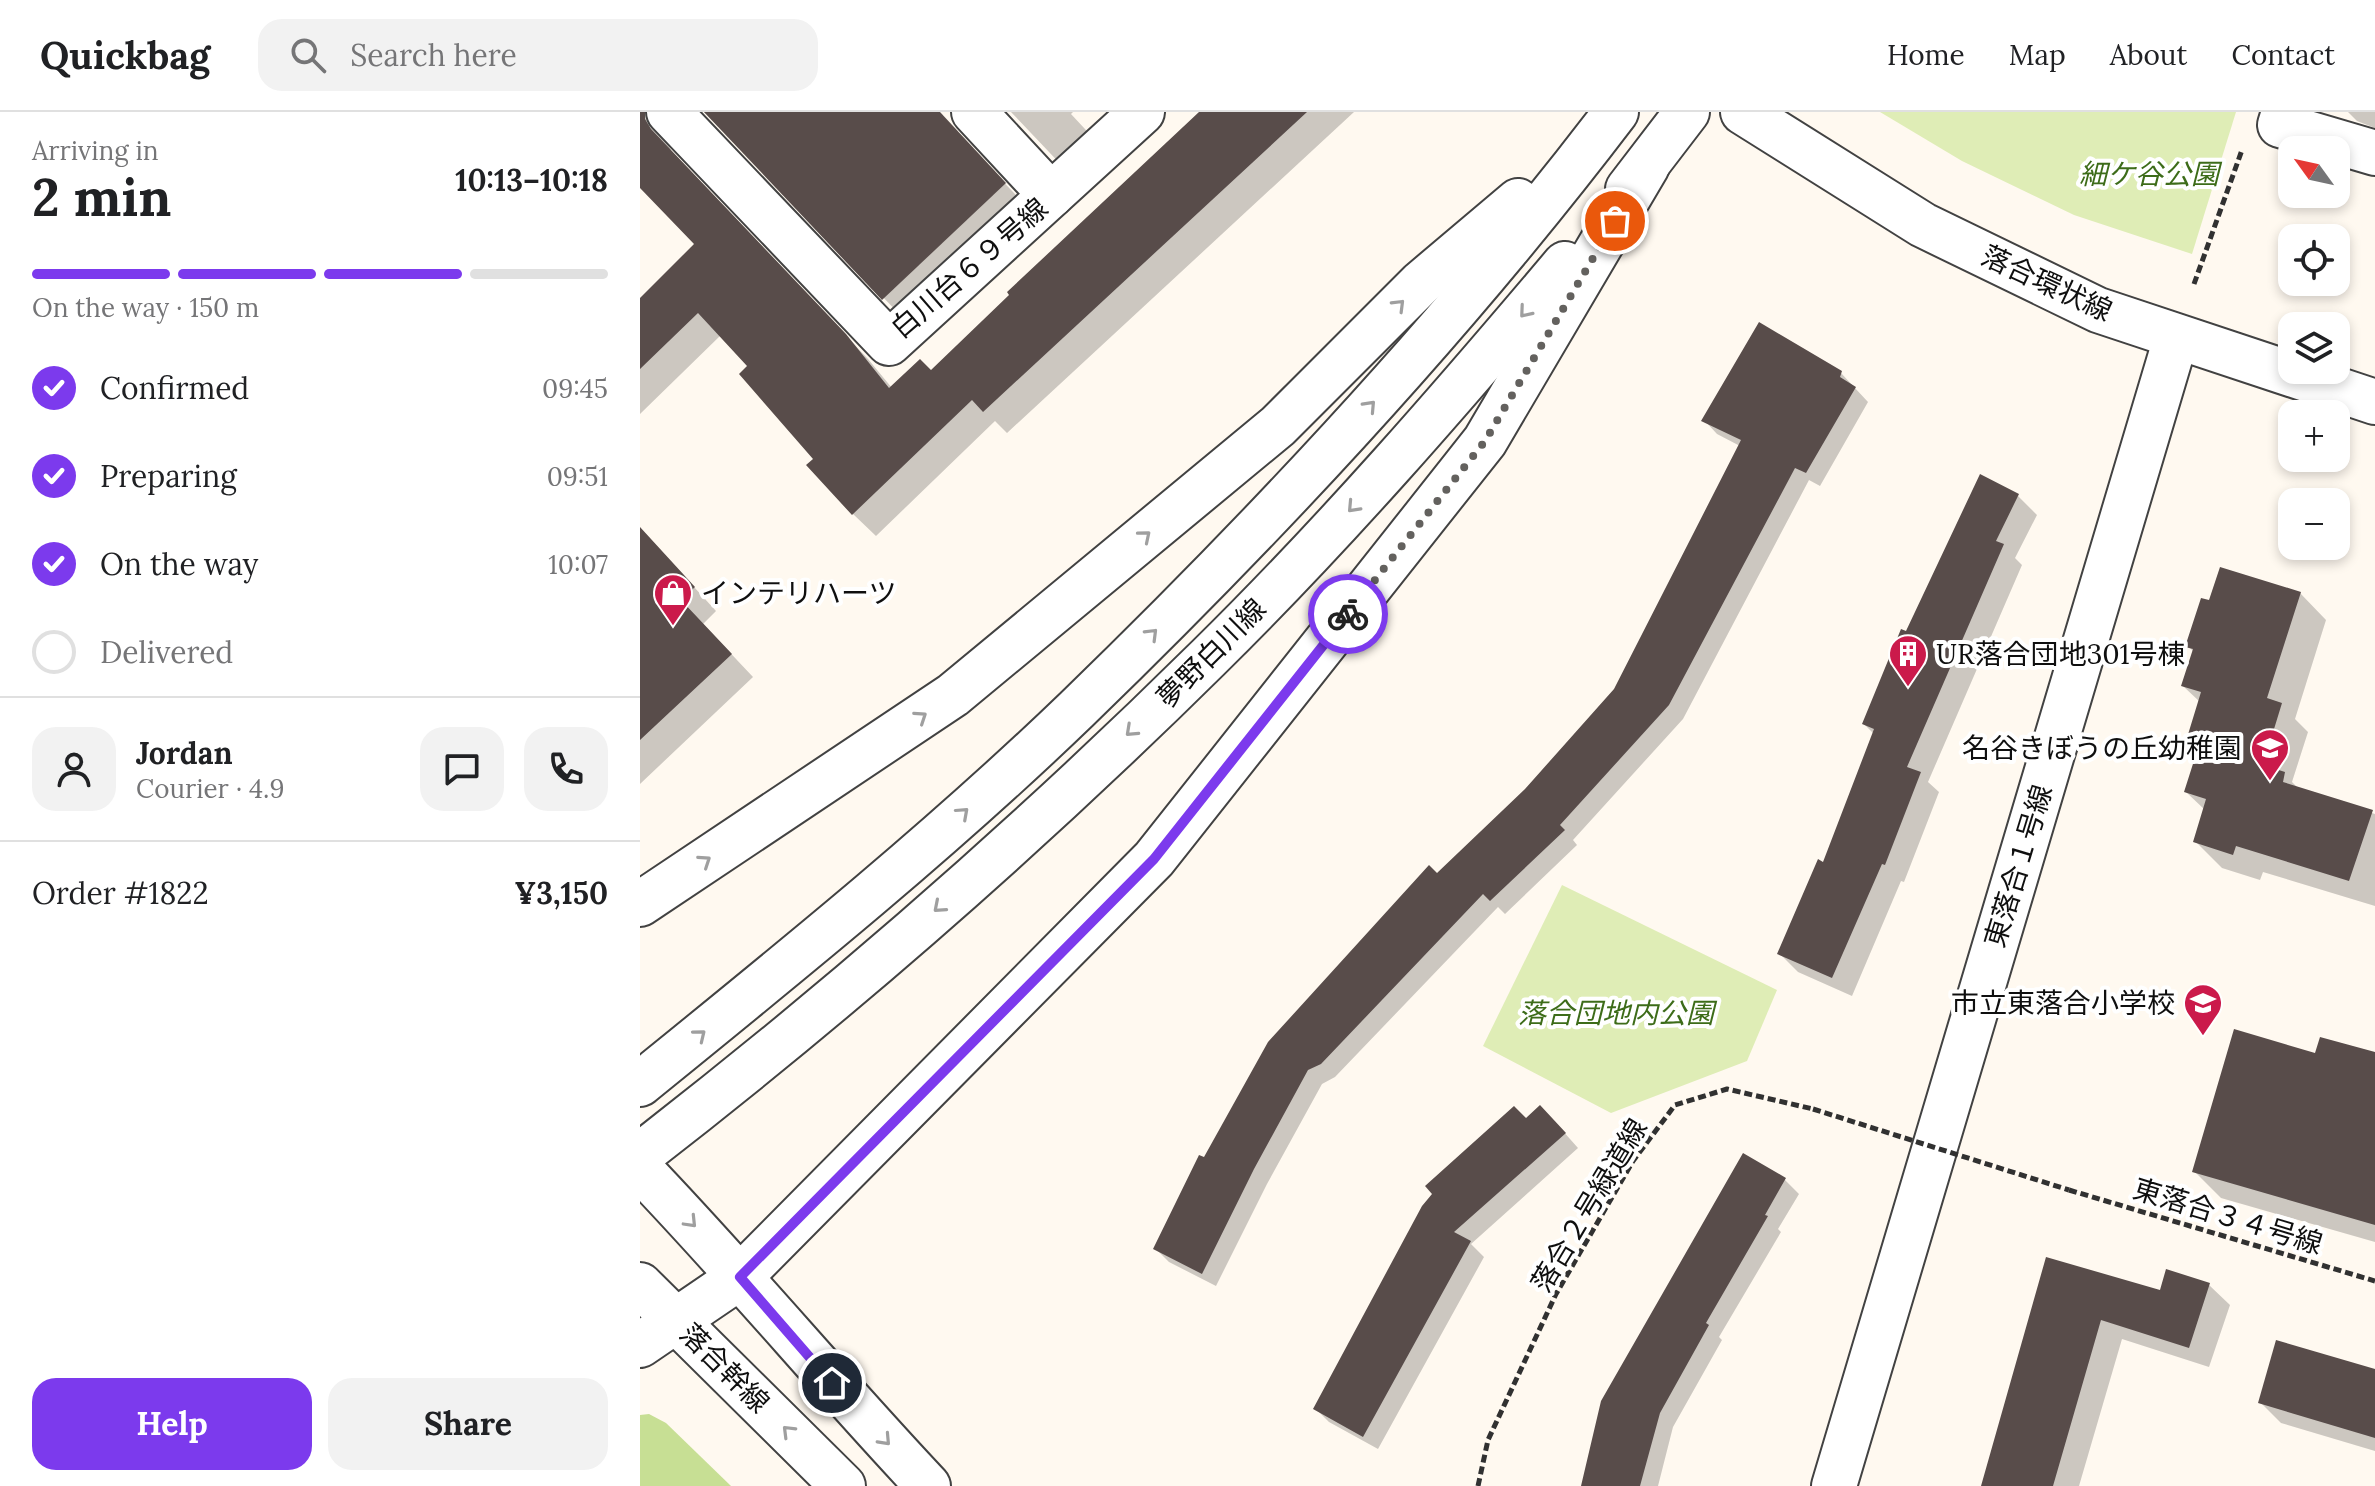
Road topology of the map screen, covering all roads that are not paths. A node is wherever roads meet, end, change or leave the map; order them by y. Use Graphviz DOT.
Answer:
graph roads {
  1 [pos="669,112"];
  2 [pos="974,112"];
  3 [pos="1142,112"];
  4 [pos="1687,112"];
  5 [pos="2282,118"];
  6 [pos="1752,119"];
  7 [pos="1609,121"];
  8 [pos="2375,153"];
  9 [pos="1647,166"];
  10 [pos="1051,195"];
  11 [pos="2176,338"];
  12 [pos="2375,402"];
  13 [pos="640,904"];
  14 [pos="640,1084"];
  15 [pos="656,1143"];
  16 [pos="640,1169"];
  17 [pos="740,1277"];
  18 [pos="640,1285"];
  19 [pos="677,1320"];
  20 [pos="640,1345"];
  21 [pos="843,1486"];
  22 [pos="928,1486"];
  23 [pos="1834,1486"];
  1 -- 10 [label="street, 白川台６９号線"];
  2 -- 10 [label="street"];
  3 -- 10 [label="street, 白川台６９号線"];
  4 -- 9 [label="street, 夢野白川線"];
  5 -- 8 [label="street"];
  6 -- 11 [label="street, 落合環状線"];
  13 -- 7 [label="street, one-way"];
  14 -- 7 [label="street, 夢野白川線, one-way"];
  9 -- 15 [label="street, 夢野白川線, one-way"];
  9 -- 17 [label="street"];
  11 -- 12 [label="street, 落合環状線"];
  11 -- 23 [label="street, 東落合１号線"];
  16 -- 17 [label="street, one-way"];
  17 -- 19 [label="street"];
  17 -- 22 [label="street, one-way"];
  18 -- 19 [label="street, 落合幹線"];
  19 -- 20 [label="street"];
  21 -- 19 [label="street, 落合幹線, one-way"];
}
